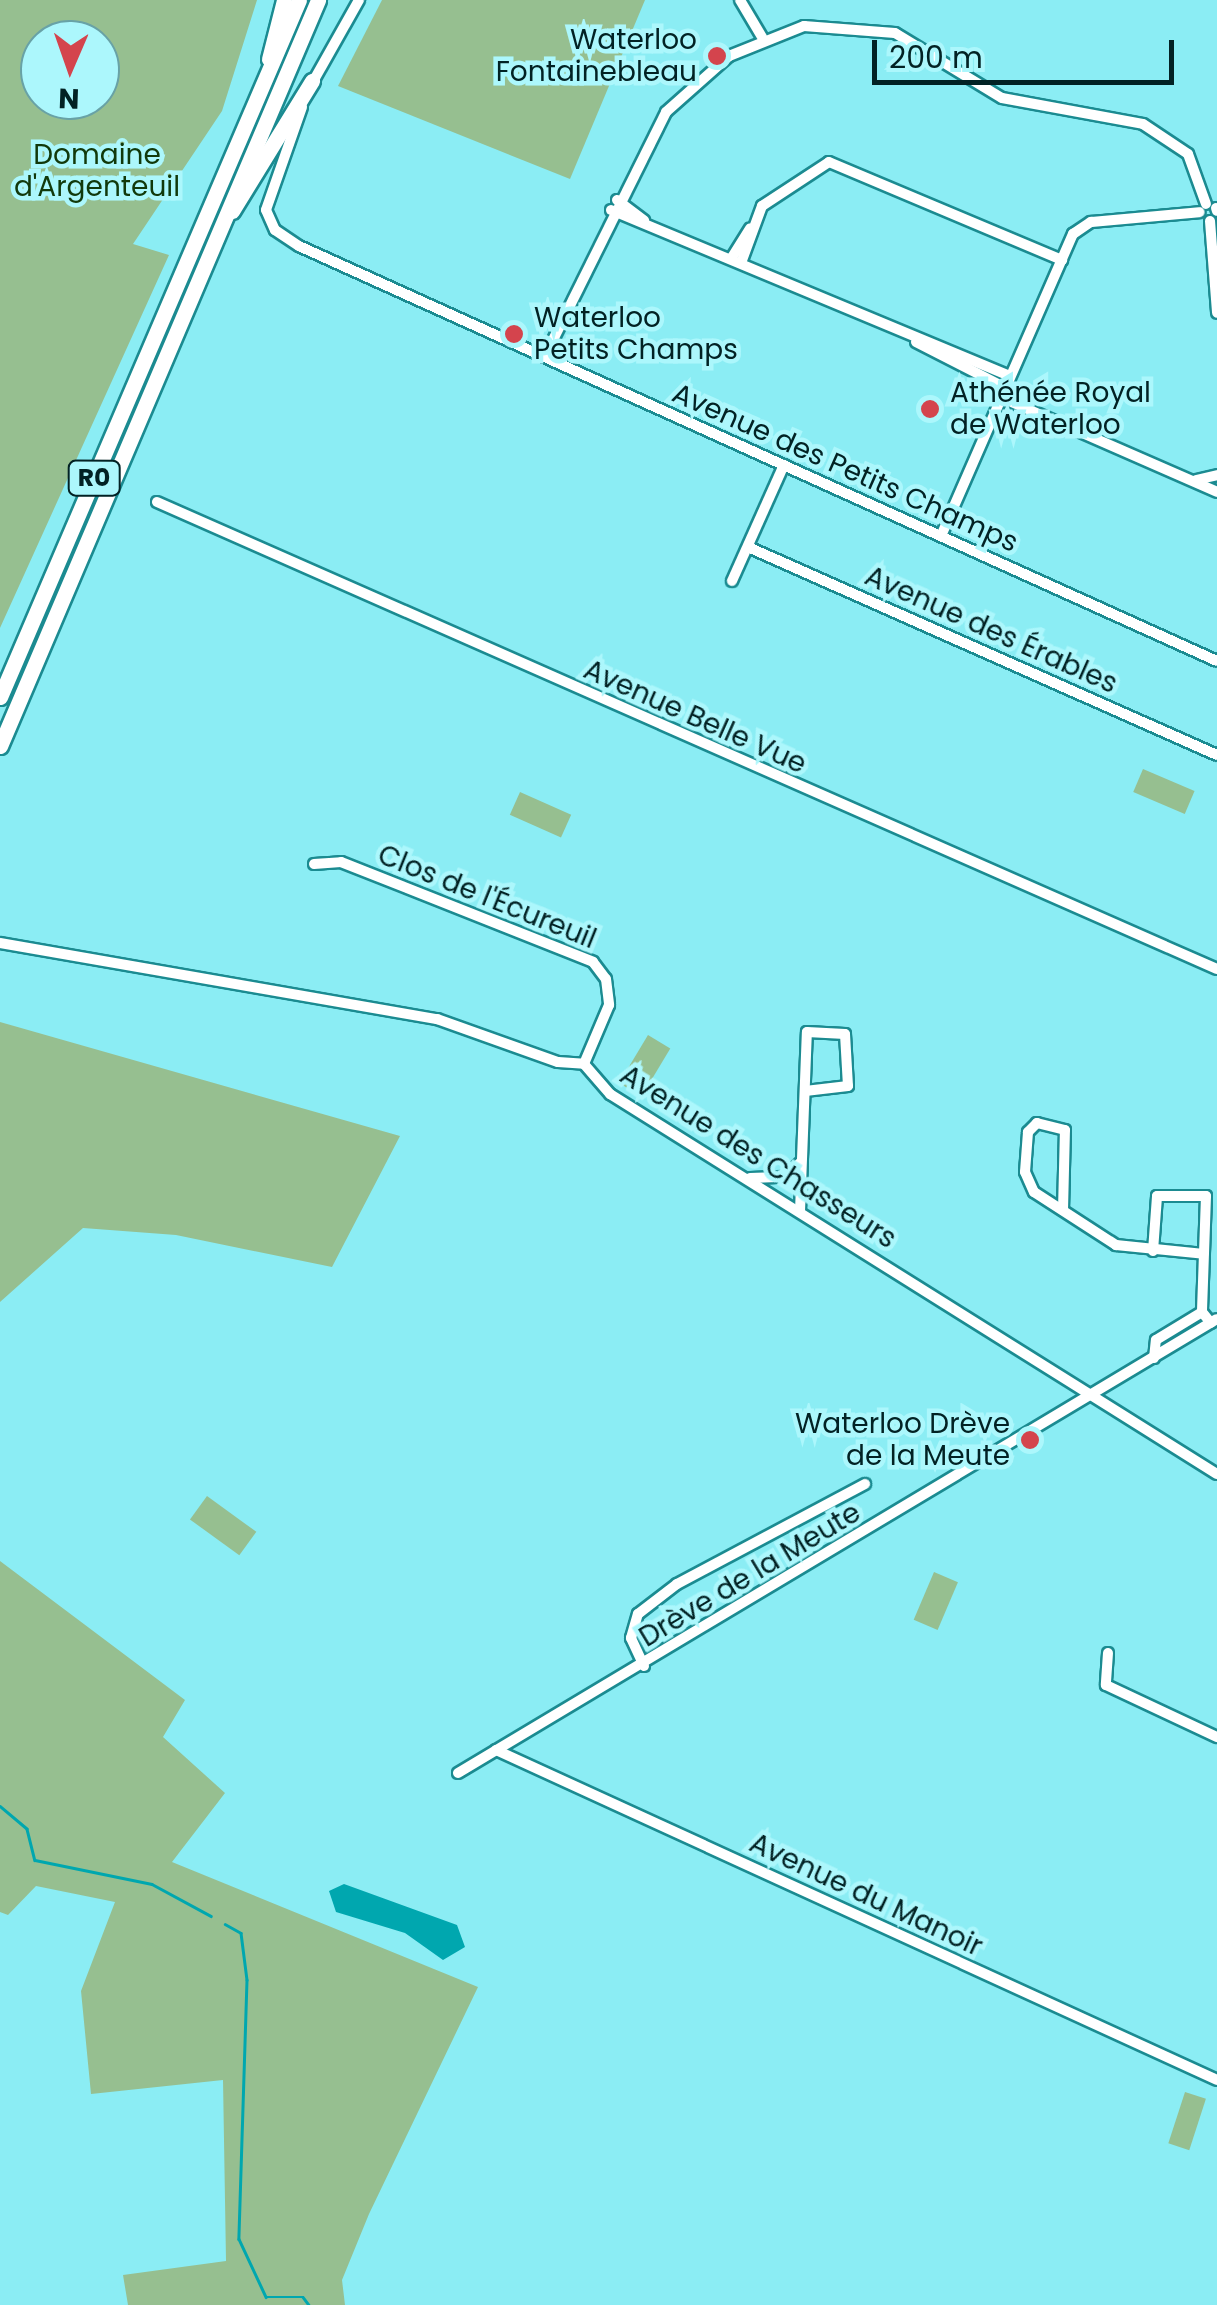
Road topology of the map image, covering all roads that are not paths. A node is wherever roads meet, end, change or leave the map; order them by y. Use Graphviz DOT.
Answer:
graph roads {
  1 [pos="284,0"];
  2 [pos="299,0"];
  3 [pos="318,0"];
  4 [pos="359,0"];
  5 [pos="740,0"];
  6 [pos="762,37"];
  7 [pos="269,74"];
  8 [pos="312,81"];
  9 [pos="614,205"];
  10 [pos="1212,211"];
  11 [pos="226,217"];
  12 [pos="1062,260"];
  13 [pos="736,261"];
  14 [pos="1217,314"];
  15 [pos="545,356"];
  16 [pos="1004,387"];
  17 [pos="784,465"];
  18 [pos="1217,475"];
  19 [pos="1196,480"];
  20 [pos="1217,492"];
  21 [pos="157,502"];
  22 [pos="941,536"];
  23 [pos="748,547"];
  24 [pos="732,582"];
  25 [pos="1217,660"];
  26 [pos="0,697"];
  27 [pos="0,746"];
  28 [pos="1217,755"];
  29 [pos="314,864"];
  30 [pos="0,943"];
  31 [pos="1217,968"];
  32 [pos="584,1064"];
  33 [pos="805,1091"];
  34 [pos="802,1161"];
  35 [pos="747,1178"];
  36 [pos="1063,1210"];
  37 [pos="800,1212"];
  38 [pos="1152,1251"];
  39 [pos="1204,1254"];
  40 [pos="1202,1312"];
  41 [pos="1214,1321"];
  42 [pos="1154,1358"];
  43 [pos="1089,1395"];
  44 [pos="1217,1474"];
  45 [pos="866,1484"];
  46 [pos="1108,1654"];
  47 [pos="644,1666"];
  48 [pos="1217,1737"];
  49 [pos="496,1750"];
  50 [pos="458,1772"];
  51 [pos="1217,2080"];
  1 -- 7 [label="highway"];
  2 -- 7 [label="highway, R0"];
  3 -- 11 [label="highway, R0"];
  4 -- 8 [label="street, Avenue des Petits Champs"];
  5 -- 6 [label="street"];
  6 -- 9 [label="street"];
  6 -- 10 [label="street"];
  7 -- 26 [label="highway, R0"];
  8 -- 11 [label="highway"];
  8 -- 15 [label="street, Avenue des Petits Champs"];
  9 -- 13 [label="street"];
  9 -- 15 [label="street"];
  10 -- 12 [label="street"];
  10 -- 14 [label="street"];
  11 -- 27 [label="highway, R0"];
  12 -- 13 [label="street"];
  12 -- 16 [label="street"];
  13 -- 16 [label="street"];
  15 -- 17 [label="street, Avenue des Petits Champs"];
  16 -- 19 [label="street"];
  16 -- 22 [label="street"];
  17 -- 22 [label="street, Avenue des Petits Champs"];
  17 -- 23 [label="street"];
  18 -- 19 [label="street"];
  19 -- 20 [label="street"];
  21 -- 31 [label="street, Avenue Belle Vue"];
  22 -- 25 [label="street, Avenue des Petits Champs"];
  23 -- 24 [label="street"];
  23 -- 28 [label="street, Avenue des Érables"];
  29 -- 32 [label="street, Clos de l'Écureuil"];
  30 -- 32 [label="street, Avenue des Chasseurs"];
  32 -- 35 [label="street, Avenue des Chasseurs"];
  33 -- 33 [label="street"];
  33 -- 34 [label="street"];
  34 -- 35 [label="street"];
  34 -- 37 [label="street"];
  35 -- 37 [label="street, Avenue des Chasseurs"];
  36 -- 36 [label="street"];
  36 -- 38 [label="street"];
  37 -- 43 [label="street, Avenue des Chasseurs"];
  38 -- 39 [label="street"];
  38 -- 39 [label="street"];
  39 -- 40 [label="street"];
  40 -- 41 [label="street"];
  40 -- 42 [label="street"];
  41 -- 42 [label="street, Drève de la Meute"];
  42 -- 43 [label="street, Drève de la Meute"];
  43 -- 44 [label="street, Avenue des Chasseurs"];
  43 -- 47 [label="street, Drève de la Meute"];
  45 -- 47 [label="street"];
  46 -- 48 [label="street"];
  47 -- 49 [label="street, Drève de la Meute"];
  49 -- 50 [label="street, Drève de la Meute"];
  49 -- 51 [label="street, Avenue du Manoir"];
}
